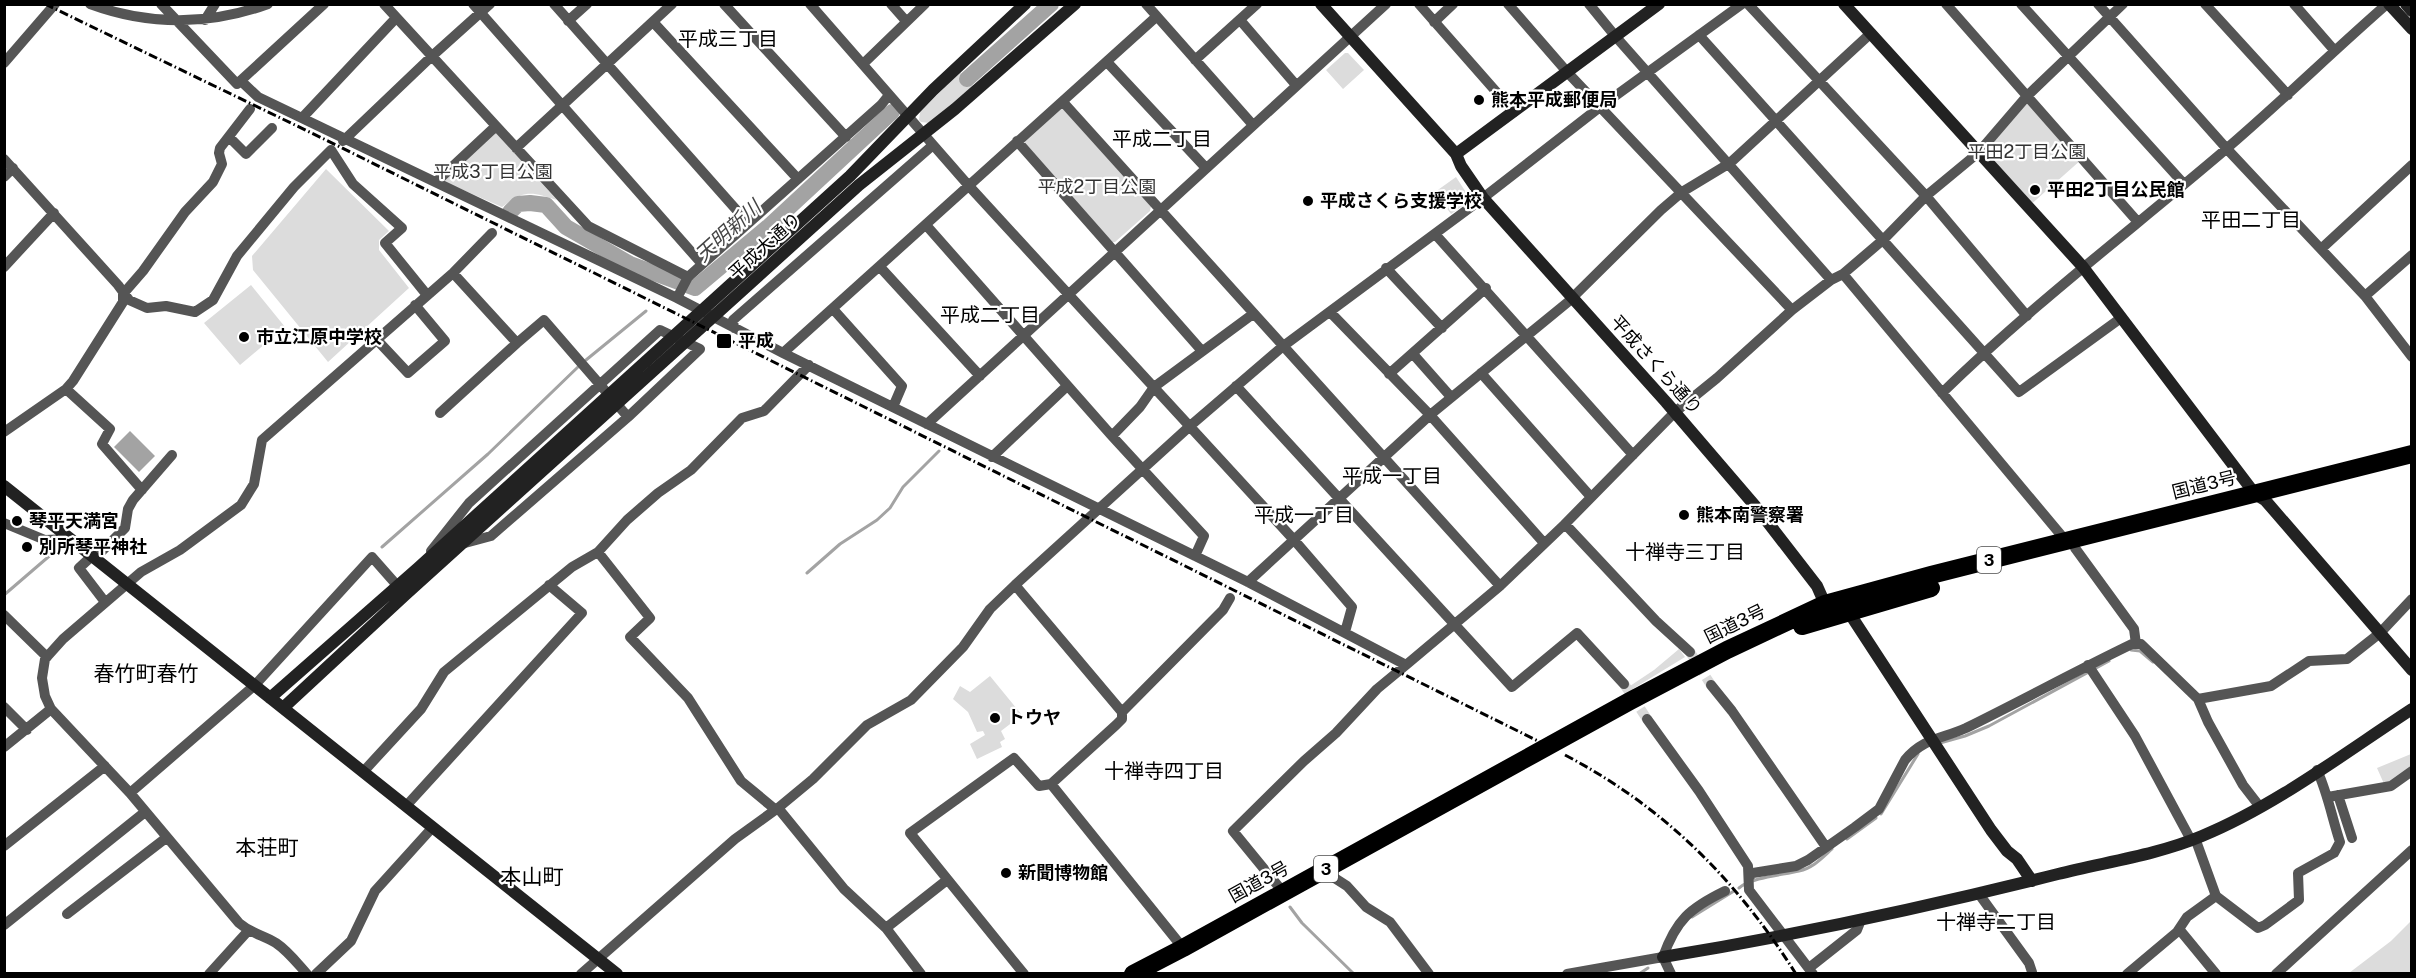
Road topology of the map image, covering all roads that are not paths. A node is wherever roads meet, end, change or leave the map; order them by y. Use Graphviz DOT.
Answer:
graph roads {
  1 [pos="55,4"];
  2 [pos="90,4"];
  3 [pos="161,4"];
  4 [pos="215,4"];
  5 [pos="268,4"];
  6 [pos="324,4"];
  7 [pos="384,4"];
  8 [pos="473,4"];
  9 [pos="490,4"];
  10 [pos="554,4"];
  11 [pos="587,4"];
  12 [pos="672,4"];
  13 [pos="724,4"];
  14 [pos="810,4"];
  15 [pos="891,4"];
  16 [pos="925,4"];
  17 [pos="1025,4"];
  18 [pos="1075,4"];
  19 [pos="1146,4"];
  20 [pos="1257,4"];
  21 [pos="1321,4"];
  22 [pos="1386,4"];
  23 [pos="1419,4"];
  24 [pos="1453,4"];
  25 [pos="1508,4"];
  26 [pos="1589,4"];
  27 [pos="1659,4"];
  28 [pos="1742,4"];
  29 [pos="1748,4"];
  30 [pos="1844,4"];
  31 [pos="1946,4"];
  32 [pos="2021,4"];
  33 [pos="2098,4"];
  34 [pos="2122,4"];
  35 [pos="2205,4"];
  36 [pos="2294,4"];
  37 [pos="2388,4"];
  38 [pos="2406,4"];
  39 [pos="2412,11"];
  40 [pos="481,13"];
  41 [pos="1156,16"];
  42 [pos="396,18"];
  43 [pos="2108,18"];
  44 [pos="205,20"];
  45 [pos="1240,20"];
  46 [pos="177,21"];
  47 [pos="568,21"];
  48 [pos="906,21"];
  49 [pos="1434,22"];
  50 [pos="654,23"];
  51 [pos="2412,28"];
  52 [pos="1870,34"];
  53 [pos="1699,35"];
  54 [pos="1350,37"];
  55 [pos="1616,37"];
  56 [pos="2334,50"];
  57 [pos="431,57"];
  58 [pos="2069,57"];
  59 [pos="1195,60"];
  60 [pos="1107,62"];
  61 [pos="4,63"];
  62 [pos="864,63"];
  63 [pos="607,65"];
  64 [pos="1648,72"];
  65 [pos="1568,73"];
  66 [pos="1818,80"];
  67 [pos="241,81"];
  68 [pos="1296,85"];
  69 [pos="888,94"];
  70 [pos="2288,95"];
  71 [pos="2026,96"];
  72 [pos="1062,102"];
  73 [pos="562,106"];
  74 [pos="1600,107"];
  75 [pos="250,110"];
  76 [pos="1514,112"];
  77 [pos="908,117"];
  78 [pos="302,118"];
  79 [pos="1775,122"];
  80 [pos="1253,125"];
  81 [pos="496,126"];
  82 [pos="272,128"];
  83 [pos="923,134"];
  84 [pos="846,136"];
  85 [pos="229,137"];
  86 [pos="344,140"];
  87 [pos="1017,141"];
  88 [pos="933,145"];
  89 [pos="516,148"];
  90 [pos="2227,149"];
  91 [pos="1978,153"];
  92 [pos="1456,154"];
  93 [pos="4,159"];
  94 [pos="1730,163"];
  95 [pos="2412,165"];
  96 [pos="13,168"];
  97 [pos="1206,168"];
  98 [pos="4,177"];
  99 [pos="798,179"];
  100 [pos="437,181"];
  101 [pos="2184,184"];
  102 [pos="969,186"];
  103 [pos="1682,192"];
  104 [pos="1926,196"];
  105 [pos="1483,198"];
  106 [pos="1160,210"];
  107 [pos="54,213"];
  108 [pos="2138,221"];
  109 [pos="748,223"];
  110 [pos="926,225"];
  111 [pos="492,233"];
  112 [pos="1435,234"];
  113 [pos="1884,239"];
  114 [pos="2321,249"];
  115 [pos="1115,252"];
  116 [pos="2412,255"];
  117 [pos="702,264"];
  118 [pos="4,267"];
  119 [pos="880,267"];
  120 [pos="2083,267"];
  121 [pos="1386,268"];
  122 [pos="453,273"];
  123 [pos="1843,274"];
  124 [pos="688,277"];
  125 [pos="1832,280"];
  126 [pos="1486,288"];
  127 [pos="123,294"];
  128 [pos="1069,294"];
  129 [pos="427,295"];
  130 [pos="2365,296"];
  131 [pos="1572,297"];
  132 [pos="677,298"];
  133 [pos="415,305"];
  134 [pos="833,309"];
  135 [pos="1792,310"];
  136 [pos="1330,312"];
  137 [pos="1253,314"];
  138 [pos="2027,316"];
  139 [pos="2121,318"];
  140 [pos="734,328"];
  141 [pos="1442,328"];
  142 [pos="1024,335"];
  143 [pos="1527,336"];
  144 [pos="378,341"];
  145 [pos="517,344"];
  146 [pos="1282,347"];
  147 [pos="1202,351"];
  148 [pos="1984,352"];
  149 [pos="783,353"];
  150 [pos="1413,354"];
  151 [pos="2412,357"];
  152 [pos="809,365"];
  153 [pos="1481,373"];
  154 [pos="1389,374"];
  155 [pos="980,376"];
  156 [pos="601,384"];
  157 [pos="1068,386"];
  158 [pos="1236,386"];
  159 [pos="1154,387"];
  160 [pos="66,389"];
  161 [pos="1942,393"];
  162 [pos="1451,398"];
  163 [pos="893,407"];
  164 [pos="1675,412"];
  165 [pos="440,413"];
  166 [pos="1430,416"];
  167 [pos="628,417"];
  168 [pos="927,424"];
  169 [pos="1190,426"];
  170 [pos="4,432"];
  171 [pos="1112,436"];
  172 [pos="2412,454"];
  173 [pos="172,455"];
  174 [pos="1633,455"];
  175 [pos="992,457"];
  176 [pos="1384,459"];
  177 [pos="2412,462"];
  178 [pos="1142,470"];
  179 [pos="4,486"];
  180 [pos="142,490"];
  181 [pos="1591,497"];
  182 [pos="2260,497"];
  183 [pos="1340,500"];
  184 [pos="1099,508"];
  185 [pos="4,523"];
  186 [pos="1565,524"];
  187 [pos="70,538"];
  188 [pos="1295,541"];
  189 [pos="465,543"];
  190 [pos="1544,543"];
  191 [pos="2071,545"];
  192 [pos="598,552"];
  193 [pos="1195,556"];
  194 [pos="93,557"];
  195 [pos="418,568"];
  196 [pos="1248,582"];
  197 [pos="127,584"];
  198 [pos="549,585"];
  199 [pos="1015,585"];
  200 [pos="1500,586"];
  201 [pos="402,590"];
  202 [pos="1230,598"];
  203 [pos="2412,599"];
  204 [pos="105,602"];
  205 [pos="1825,604"];
  206 [pos="1848,611"];
  207 [pos="4,615"];
  208 [pos="1454,624"];
  209 [pos="1346,632"];
  210 [pos="2380,633"];
  211 [pos="2136,644"];
  212 [pos="1690,652"];
  213 [pos="47,657"];
  214 [pos="1406,665"];
  215 [pos="2088,665"];
  216 [pos="2412,670"];
  217 [pos="1624,684"];
  218 [pos="255,685"];
  219 [pos="1711,685"];
  220 [pos="270,698"];
  221 [pos="2198,699"];
  222 [pos="4,707"];
  223 [pos="283,708"];
  224 [pos="2412,708"];
  225 [pos="51,709"];
  226 [pos="1122,712"];
  227 [pos="1647,719"];
  228 [pos="1590,729"];
  229 [pos="27,730"];
  230 [pos="1930,739"];
  231 [pos="4,747"];
  232 [pos="105,766"];
  233 [pos="1522,767"];
  234 [pos="2317,770"];
  235 [pos="2412,771"];
  236 [pos="363,772"];
  237 [pos="1051,784"];
  238 [pos="130,793"];
  239 [pos="2333,796"];
  240 [pos="406,806"];
  241 [pos="2260,807"];
  242 [pos="777,809"];
  243 [pos="145,812"];
  244 [pos="432,828"];
  245 [pos="166,838"];
  246 [pos="2352,838"];
  247 [pos="2193,839"];
  248 [pos="4,846"];
  249 [pos="1826,847"];
  250 [pos="2412,850"];
  251 [pos="1333,877"];
  252 [pos="947,880"];
  253 [pos="2032,881"];
  254 [pos="1749,882"];
  255 [pos="1725,891"];
  256 [pos="1283,892"];
  257 [pos="1979,894"];
  258 [pos="2216,896"];
  259 [pos="67,914"];
  260 [pos="1861,920"];
  261 [pos="4,925"];
  262 [pos="886,928"];
  263 [pos="2179,929"];
  264 [pos="248,931"];
  265 [pos="1785,936"];
  266 [pos="1183,948"];
  267 [pos="1663,957"];
  268 [pos="599,960"];
  269 [pos="1811,971"];
  270 [pos="2033,973"];
  271 [pos="209,974"];
  272 [pos="306,974"];
  273 [pos="316,974"];
  274 [pos="581,974"];
  275 [pos="617,974"];
  276 [pos="921,974"];
  277 [pos="1024,974"];
  278 [pos="1133,974"];
  279 [pos="1155,974"];
  280 [pos="1429,974"];
  281 [pos="1567,974"];
  282 [pos="1671,974"];
  283 [pos="2127,974"];
  284 [pos="2217,974"];
  285 [pos="2276,974"];
  1 -- 61 [label="street"];
  2 -- 46 [label="street"];
  3 -- 46 [label="street"];
  4 -- 44 [label="street"];
  5 -- 44 [label="street"];
  6 -- 67 [label="street"];
  7 -- 42 [label="street"];
  8 -- 40 [label="street"];
  9 -- 40 [label="street"];
  10 -- 47 [label="street"];
  11 -- 47 [label="street"];
  12 -- 50 [label="street"];
  13 -- 84 [label="street"];
  14 -- 62 [label="street"];
  15 -- 48 [label="street"];
  16 -- 48 [label="street"];
  17 -- 77 [label="street, 平成大通り"];
  18 -- 83 [label="street, 平成大通り"];
  19 -- 41 [label="street"];
  20 -- 45 [label="street"];
  21 -- 54 [label="street, 平成さくら通り"];
  22 -- 54 [label="street"];
  23 -- 49 [label="street"];
  24 -- 49 [label="street"];
  25 -- 65 [label="street"];
  26 -- 55 [label="street"];
  27 -- 55 [label="street"];
  28 -- 53 [label="street"];
  29 -- 66 [label="street"];
  30 -- 52 [label="street"];
  31 -- 71 [label="street"];
  32 -- 58 [label="street"];
  33 -- 43 [label="street"];
  34 -- 43 [label="street"];
  35 -- 70 [label="street"];
  36 -- 56 [label="street"];
  37 -- 51 [label="street"];
  37 -- 56 [label="street"];
  38 -- 39 [label="street"];
  40 -- 57 [label="street"];
  40 -- 73 [label="street"];
  41 -- 59 [label="street"];
  41 -- 60 [label="street"];
  42 -- 57 [label="street"];
  42 -- 78 [label="street"];
  43 -- 58 [label="street"];
  43 -- 90 [label="street"];
  44 -- 46 [label="street"];
  45 -- 59 [label="street"];
  45 -- 68 [label="street"];
  46 -- 67 [label="street"];
  47 -- 63 [label="street"];
  48 -- 62 [label="street"];
  49 -- 76 [label="street"];
  50 -- 63 [label="street"];
  50 -- 99 [label="street"];
  52 -- 66 [label="street"];
  52 -- 91 [label="street"];
  53 -- 64 [label="street"];
  53 -- 79 [label="street"];
  54 -- 68 [label="street"];
  54 -- 92 [label="street, 平成さくら通り"];
  55 -- 64 [label="street"];
  55 -- 65 [label="street"];
  56 -- 70 [label="street"];
  57 -- 81 [label="street"];
  57 -- 86 [label="street"];
  58 -- 71 [label="street"];
  58 -- 101 [label="street"];
  59 -- 80 [label="street"];
  60 -- 72 [label="street"];
  60 -- 97 [label="street"];
  62 -- 69 [label="street"];
  63 -- 73 [label="street"];
  63 -- 109 [label="street"];
  64 -- 74 [label="street"];
  64 -- 94 [label="street"];
  65 -- 74 [label="street"];
  65 -- 76 [label="street"];
  66 -- 79 [label="street"];
  66 -- 104 [label="street"];
  67 -- 78 [label="street"];
  68 -- 80 [label="street"];
  69 -- 77 [label="street"];
  69 -- 84 [label="street"];
  70 -- 90 [label="street"];
  71 -- 91 [label="street"];
  71 -- 108 [label="street"];
  72 -- 87 [label="street"];
  72 -- 106 [label="street"];
  73 -- 89 [label="street"];
  73 -- 117 [label="street"];
  74 -- 103 [label="street"];
  74 -- 105 [label="street"];
  75 -- 85 [label="street"];
  76 -- 92 [label="street"];
  77 -- 83 [label="street"];
  77 -- 195 [label="street, 平成大通り"];
  78 -- 86 [label="street"];
  79 -- 94 [label="street"];
  79 -- 113 [label="street"];
  80 -- 97 [label="street"];
  81 -- 89 [label="street"];
  81 -- 100 [label="street"];
  82 -- 85 [label="street"];
  83 -- 88 [label="street"];
  83 -- 189 [label="street, 平成大通り"];
  84 -- 99 [label="street"];
  85 -- 127 [label="street"];
  86 -- 100 [label="street"];
  87 -- 102 [label="street"];
  87 -- 115 [label="street"];
  88 -- 102 [label="street"];
  88 -- 140 [label="street"];
  89 -- 124 [label="street"];
  90 -- 101 [label="street"];
  90 -- 114 [label="street"];
  91 -- 104 [label="street"];
  91 -- 120 [label="street"];
  92 -- 105 [label="street, 平成さくら通り"];
  93 -- 96 [label="street"];
  94 -- 103 [label="street"];
  94 -- 125 [label="street"];
  95 -- 114 [label="street"];
  96 -- 98 [label="street"];
  96 -- 107 [label="street"];
  97 -- 106 [label="street"];
  99 -- 109 [label="street"];
  100 -- 132 [label="street"];
  101 -- 108 [label="street"];
  102 -- 110 [label="street"];
  102 -- 128 [label="street"];
  103 -- 131 [label="street"];
  103 -- 135 [label="street"];
  104 -- 113 [label="street"];
  104 -- 138 [label="street"];
  105 -- 112 [label="street"];
  105 -- 131 [label="street, 平成さくら通り"];
  106 -- 115 [label="street"];
  106 -- 137 [label="street"];
  107 -- 118 [label="street"];
  107 -- 127 [label="street"];
  108 -- 120 [label="street"];
  109 -- 117 [label="street"];
  110 -- 119 [label="street"];
  110 -- 142 [label="street"];
  111 -- 122 [label="street"];
  112 -- 121 [label="street"];
  112 -- 126 [label="street"];
  113 -- 123 [label="street"];
  113 -- 148 [label="street"];
  114 -- 130 [label="street"];
  115 -- 128 [label="street"];
  115 -- 147 [label="street"];
  116 -- 130 [label="street"];
  117 -- 124 [label="street"];
  119 -- 134 [label="street"];
  119 -- 155 [label="street"];
  120 -- 138 [label="street"];
  120 -- 139 [label="street"];
  121 -- 136 [label="street"];
  121 -- 141 [label="street"];
  122 -- 129 [label="street"];
  122 -- 145 [label="street"];
  123 -- 125 [label="street"];
  123 -- 161 [label="street"];
  124 -- 132 [label="street"];
  125 -- 135 [label="street"];
  126 -- 141 [label="street"];
  126 -- 143 [label="street"];
  127 -- 129 [label="street"];
  127 -- 160 [label="street"];
  128 -- 142 [label="street"];
  128 -- 159 [label="street"];
  129 -- 133 [label="street"];
  130 -- 151 [label="street"];
  131 -- 143 [label="street"];
  131 -- 164 [label="street, 平成さくら通り"];
  132 -- 140 [label="street"];
  133 -- 144 [label="street"];
  133 -- 144 [label="street"];
  134 -- 149 [label="street"];
  134 -- 163 [label="street"];
  135 -- 164 [label="street"];
  136 -- 146 [label="street"];
  136 -- 154 [label="street"];
  137 -- 146 [label="street"];
  137 -- 147 [label="street"];
  138 -- 148 [label="street"];
  139 -- 148 [label="street"];
  139 -- 182 [label="street"];
  140 -- 149 [label="street"];
  141 -- 150 [label="street"];
  142 -- 155 [label="street"];
  142 -- 157 [label="street"];
  143 -- 153 [label="street"];
  143 -- 174 [label="street"];
  144 -- 197 [label="street"];
  145 -- 156 [label="street"];
  145 -- 165 [label="street"];
  146 -- 158 [label="street"];
  146 -- 176 [label="street"];
  147 -- 159 [label="street"];
  148 -- 161 [label="street"];
  149 -- 152 [label="street"];
  150 -- 154 [label="street"];
  150 -- 162 [label="street"];
  152 -- 163 [label="street"];
  152 -- 192 [label="street"];
  153 -- 162 [label="street"];
  153 -- 181 [label="street"];
  154 -- 166 [label="street"];
  155 -- 168 [label="street"];
  156 -- 167 [label="street"];
  156 -- 167 [label="street"];
  156 -- 195 [label="street"];
  157 -- 171 [label="street"];
  157 -- 175 [label="street"];
  158 -- 169 [label="street"];
  158 -- 183 [label="street"];
  159 -- 169 [label="street"];
  159 -- 171 [label="street"];
  160 -- 170 [label="street"];
  160 -- 180 [label="street"];
  161 -- 191 [label="street"];
  162 -- 166 [label="street"];
  163 -- 168 [label="street"];
  164 -- 174 [label="street"];
  164 -- 205 [label="street, 平成さくら通り"];
  166 -- 176 [label="street"];
  166 -- 190 [label="street"];
  167 -- 189 [label="street"];
  168 -- 175 [label="street"];
  169 -- 178 [label="street"];
  169 -- 188 [label="street"];
  171 -- 178 [label="street"];
  172 -- 182 [label="highway, 国道3号 / 3"];
  173 -- 180 [label="street"];
  174 -- 181 [label="street"];
  175 -- 184 [label="street"];
  176 -- 183 [label="street"];
  176 -- 200 [label="street"];
  177 -- 182 [label="highway, 国道3号 / 3"];
  178 -- 184 [label="street"];
  178 -- 193 [label="street"];
  179 -- 187 [label="street"];
  180 -- 194 [label="street"];
  181 -- 186 [label="street"];
  182 -- 191 [label="highway, 国道3号 / 3"];
  182 -- 210 [label="street"];
  183 -- 188 [label="street"];
  183 -- 208 [label="street"];
  184 -- 193 [label="street"];
  184 -- 199 [label="street"];
  185 -- 187 [label="street"];
  186 -- 190 [label="street"];
  186 -- 212 [label="street"];
  187 -- 194 [label="street"];
  188 -- 196 [label="street"];
  188 -- 209 [label="street"];
  189 -- 201 [label="street, 平成大通り"];
  190 -- 200 [label="street"];
  191 -- 205 [label="highway, 国道3号 / 3"];
  191 -- 206 [label="highway, 国道3号 / 3"];
  191 -- 211 [label="street"];
  192 -- 198 [label="street"];
  192 -- 242 [label="street"];
  193 -- 196 [label="street"];
  194 -- 197 [label="street"];
  194 -- 204 [label="street"];
  195 -- 201 [label="street, 平成大通り"];
  196 -- 209 [label="street"];
  197 -- 204 [label="street"];
  197 -- 218 [label="street"];
  198 -- 236 [label="street"];
  198 -- 240 [label="street"];
  199 -- 226 [label="street"];
  199 -- 242 [label="street"];
  200 -- 208 [label="street"];
  201 -- 218 [label="street"];
  201 -- 220 [label="street"];
  201 -- 223 [label="street"];
  202 -- 226 [label="street"];
  203 -- 210 [label="street"];
  204 -- 213 [label="street"];
  205 -- 206 [label="street"];
  205 -- 228 [label="highway, 国道3号 / 3"];
  206 -- 228 [label="highway, 国道3号 / 3"];
  206 -- 230 [label="street"];
  207 -- 213 [label="street"];
  208 -- 214 [label="street"];
  208 -- 217 [label="street"];
  209 -- 214 [label="street"];
  210 -- 216 [label="street"];
  210 -- 221 [label="street"];
  211 -- 215 [label="street"];
  211 -- 221 [label="street"];
  213 -- 225 [label="street"];
  214 -- 256 [label="street"];
  215 -- 230 [label="street"];
  215 -- 247 [label="street"];
  218 -- 220 [label="street"];
  218 -- 238 [label="street"];
  219 -- 249 [label="street"];
  220 -- 223 [label="street"];
  221 -- 241 [label="street"];
  222 -- 229 [label="street"];
  223 -- 236 [label="street"];
  224 -- 234 [label="street"];
  225 -- 229 [label="street"];
  225 -- 232 [label="street"];
  226 -- 237 [label="street"];
  227 -- 254 [label="street"];
  228 -- 233 [label="highway, 国道3号 / 3"];
  229 -- 231 [label="street"];
  230 -- 249 [label="street"];
  230 -- 253 [label="street"];
  232 -- 238 [label="street"];
  232 -- 248 [label="street"];
  233 -- 251 [label="highway, 国道3号 / 3"];
  233 -- 256 [label="highway, 国道3号 / 3"];
  234 -- 239 [label="street"];
  234 -- 241 [label="street"];
  235 -- 239 [label="street"];
  236 -- 240 [label="street"];
  237 -- 252 [label="street"];
  237 -- 266 [label="street"];
  238 -- 243 [label="street"];
  239 -- 246 [label="street"];
  239 -- 258 [label="street"];
  240 -- 244 [label="street"];
  241 -- 247 [label="street"];
  242 -- 262 [label="street"];
  242 -- 268 [label="street"];
  243 -- 245 [label="street"];
  243 -- 261 [label="street"];
  244 -- 268 [label="street"];
  244 -- 273 [label="street"];
  245 -- 259 [label="street"];
  245 -- 264 [label="street"];
  247 -- 253 [label="street"];
  247 -- 258 [label="street"];
  249 -- 254 [label="street"];
  250 -- 285 [label="street"];
  251 -- 279 [label="highway, 国道3号 / 3"];
  251 -- 280 [label="street"];
  252 -- 262 [label="street"];
  252 -- 277 [label="street"];
  253 -- 257 [label="street"];
  254 -- 265 [label="street"];
  255 -- 267 [label="street"];
  256 -- 266 [label="highway, 国道3号 / 3"];
  257 -- 260 [label="street"];
  257 -- 270 [label="street"];
  258 -- 263 [label="street"];
  260 -- 265 [label="street"];
  260 -- 269 [label="street"];
  262 -- 276 [label="street"];
  263 -- 283 [label="street"];
  263 -- 284 [label="street"];
  264 -- 271 [label="street"];
  264 -- 272 [label="street"];
  265 -- 267 [label="street"];
  265 -- 269 [label="street"];
  266 -- 278 [label="highway, 国道3号 / 3"];
  267 -- 281 [label="street"];
  267 -- 282 [label="street"];
  268 -- 274 [label="street"];
  268 -- 275 [label="street"];
}
